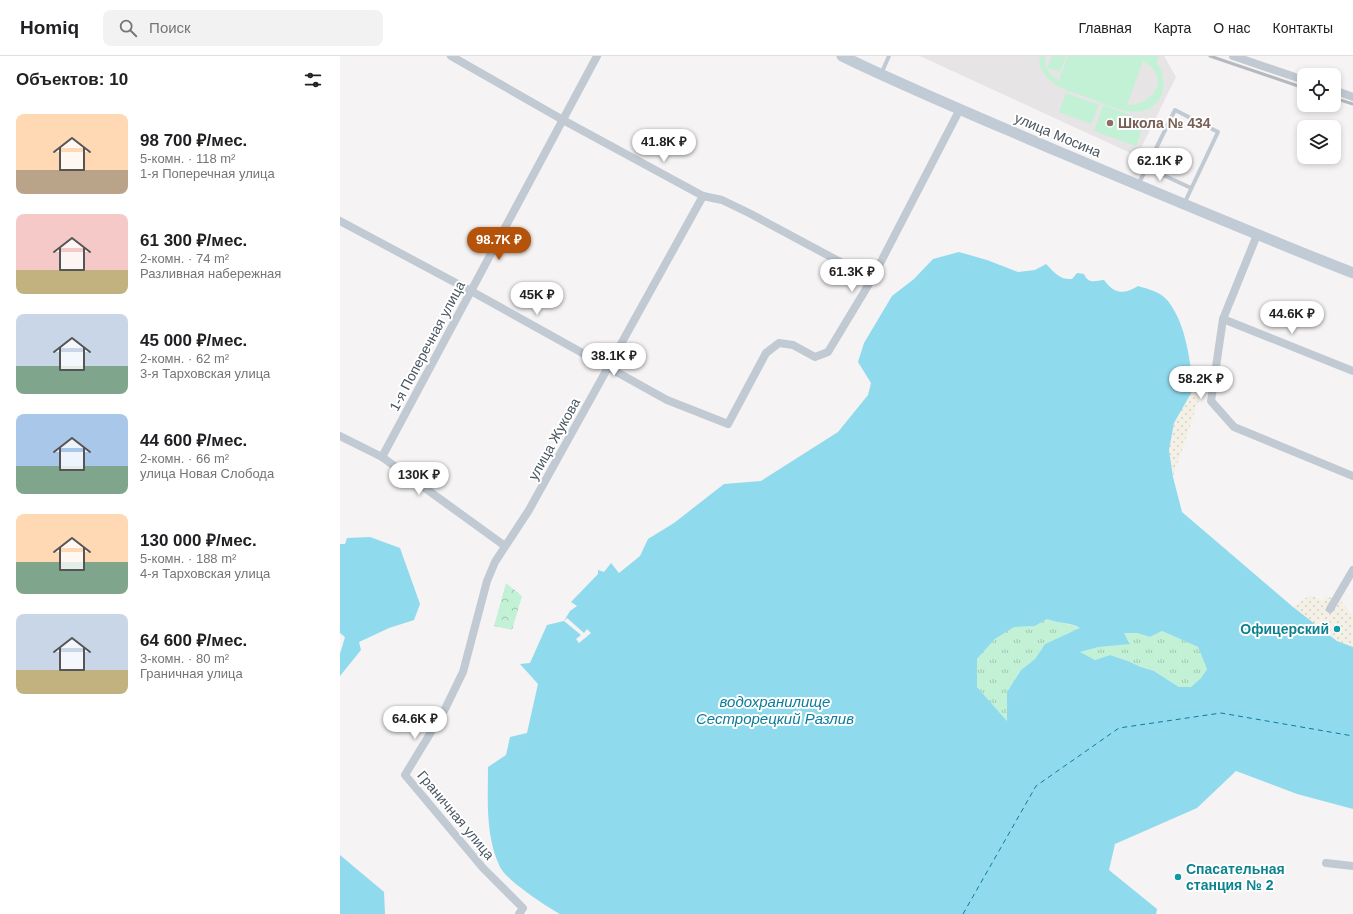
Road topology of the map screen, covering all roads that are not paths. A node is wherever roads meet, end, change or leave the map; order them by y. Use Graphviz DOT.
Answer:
graph roads {
  1 [pos="451,56"];
  2 [pos="597,56"];
  3 [pos="842,56"];
  4 [pos="889,56"];
  5 [pos="1233,56"];
  6 [pos="881,74"];
  7 [pos="1297,78"];
  8 [pos="1341,93"];
  9 [pos="1353,97"];
  10 [pos="960,109"];
  11 [pos="563,120"];
  12 [pos="1146,167"];
  13 [pos="1138,185"];
  14 [pos="1191,188"];
  15 [pos="703,196"];
  16 [pos="1184,204"];
  17 [pos="340,221"];
  18 [pos="1257,235"];
  19 [pos="1353,272"];
  20 [pos="872,278"];
  21 [pos="471,291"];
  22 [pos="1223,318"];
  23 [pos="608,367"];
  24 [pos="1353,371"];
  25 [pos="340,436"];
  26 [pos="382,457"];
  27 [pos="1353,476"];
  28 [pos="505,546"];
  29 [pos="1353,570"];
  30 [pos="1330,609"];
  31 [pos="1326,863"];
  32 [pos="1353,866"];
  33 [pos="519,914"];
  1 -- 11 [label="street"];
  2 -- 11 [label="street, 1-я Поперечная улица"];
  3 -- 6 [label="street, улица Мосина"];
  4 -- 6 [label="lane"];
  5 -- 7 [label="street"];
  6 -- 10 [label="street, улица Мосина"];
  8 -- 9 [label="street"];
  10 -- 13 [label="street, улица Мосина"];
  10 -- 20 [label="street"];
  11 -- 15 [label="street"];
  11 -- 21 [label="street, 1-я Поперечная улица"];
  12 -- 13 [label="lane"];
  12 -- 14 [label="lane"];
  12 -- 14 [label="lane"];
  13 -- 16 [label="street, улица Мосина"];
  14 -- 16 [label="lane"];
  15 -- 20 [label="street"];
  15 -- 23 [label="street, улица Жукова"];
  16 -- 18 [label="street, улица Мосина"];
  17 -- 21 [label="street"];
  18 -- 19 [label="street, улица Мосина"];
  18 -- 22 [label="street"];
  20 -- 23 [label="street"];
  21 -- 23 [label="street"];
  21 -- 26 [label="street, 1-я Поперечная улица"];
  22 -- 24 [label="street"];
  22 -- 27 [label="street"];
  23 -- 28 [label="street, улица Жукова"];
  25 -- 26 [label="street"];
  26 -- 28 [label="street"];
  28 -- 33 [label="street, Граничная улица"];
  29 -- 30 [label="street"];
  31 -- 32 [label="street"];
}
